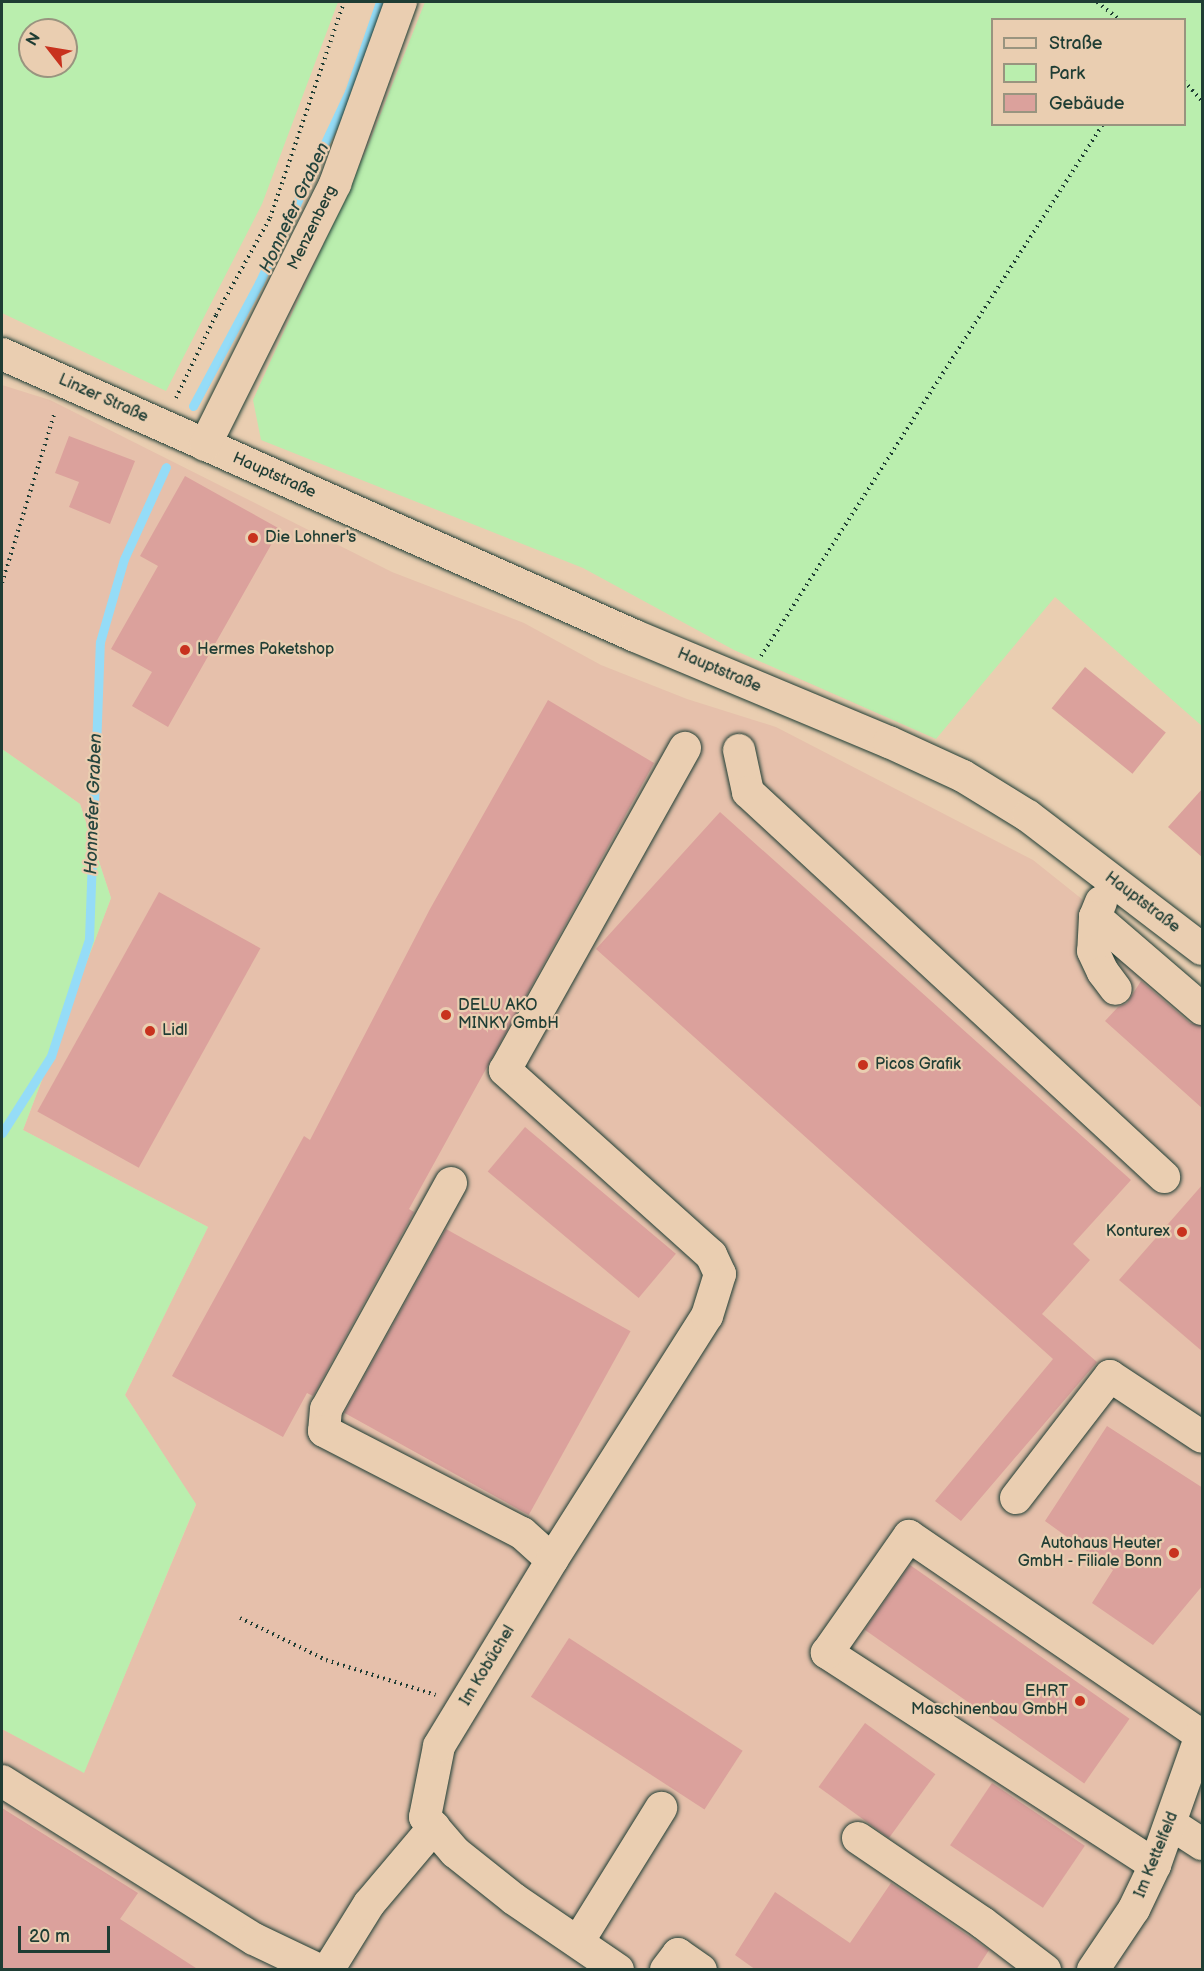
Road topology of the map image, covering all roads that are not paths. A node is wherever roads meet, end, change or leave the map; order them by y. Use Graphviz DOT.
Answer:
graph roads {
  1 [pos="401,2"];
  2 [pos="2,354"];
  3 [pos="205,445"];
  4 [pos="685,748"];
  5 [pos="739,750"];
  6 [pos="1109,878"];
  7 [pos="1095,916"];
  8 [pos="1203,949"];
  9 [pos="1116,989"];
  10 [pos="1203,1009"];
  11 [pos="1164,1177"];
  12 [pos="451,1183"];
  13 [pos="1203,1437"];
  14 [pos="1016,1498"];
  15 [pos="552,1560"];
  16 [pos="1202,1733"];
  17 [pos="2,1780"];
  18 [pos="661,1808"];
  19 [pos="1203,1818"];
  20 [pos="1171,1824"];
  21 [pos="434,1827"];
  22 [pos="858,1838"];
  23 [pos="1203,1844"];
  24 [pos="1155,1865"];
  25 [pos="582,1954"];
  26 [pos="319,1970"];
  27 [pos="328,1970"];
  28 [pos="618,1970"];
  29 [pos="666,1970"];
  30 [pos="700,1970"];
  31 [pos="1045,1970"];
  32 [pos="1093,1970"];
  1 -- 3 [label="street, Menzenberg"];
  2 -- 3 [label="street, Linzer Straße"];
  3 -- 6 [label="street, Hauptstraße"];
  4 -- 15 [label="street, Im Kobüchel"];
  5 -- 11 [label="street"];
  6 -- 7 [label="street"];
  6 -- 8 [label="street, Hauptstraße"];
  7 -- 9 [label="street"];
  7 -- 10 [label="street"];
  12 -- 15 [label="street"];
  13 -- 14 [label="street"];
  15 -- 21 [label="street, Im Kobüchel"];
  16 -- 20 [label="street, Im Kettelfeld"];
  16 -- 24 [label="street"];
  17 -- 26 [label="street"];
  18 -- 25 [label="street"];
  19 -- 20 [label="street"];
  20 -- 23 [label="street"];
  20 -- 24 [label="street, Im Kettelfeld"];
  21 -- 25 [label="street, Im Kobüchel"];
  21 -- 27 [label="street"];
  22 -- 31 [label="street"];
  24 -- 32 [label="street, Im Kettelfeld"];
  25 -- 28 [label="street, Im Kobüchel"];
  29 -- 30 [label="street"];
}
